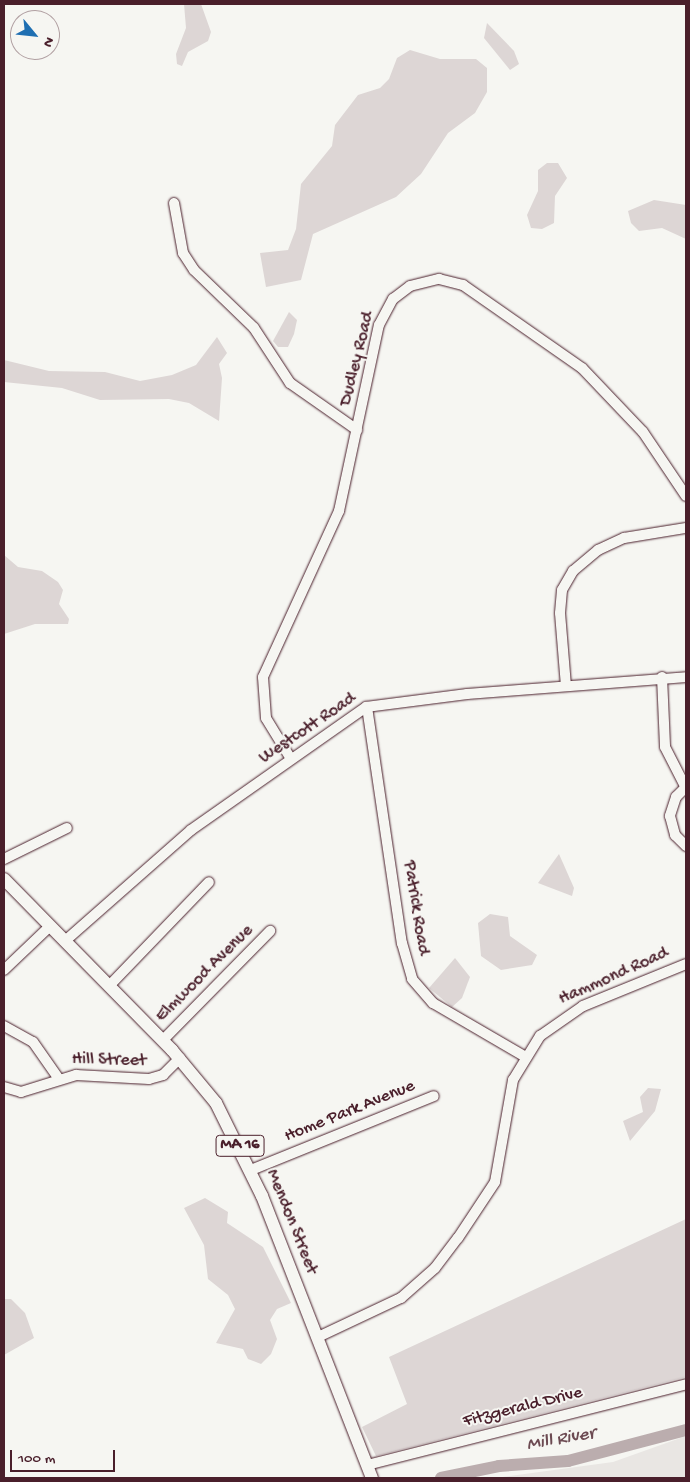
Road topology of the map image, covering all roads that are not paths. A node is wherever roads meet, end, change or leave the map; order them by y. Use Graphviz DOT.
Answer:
graph roads {
  1 [pos="174,203"];
  2 [pos="357,430"];
  3 [pos="686,496"];
  4 [pos="686,528"];
  5 [pos="662,677"];
  6 [pos="686,677"];
  7 [pos="566,686"];
  8 [pos="367,707"];
  9 [pos="290,759"];
  10 [pos="686,788"];
  11 [pos="67,828"];
  12 [pos="686,846"];
  13 [pos="4,859"];
  14 [pos="4,879"];
  15 [pos="209,882"];
  16 [pos="50,926"];
  17 [pos="270,932"];
  18 [pos="65,941"];
  19 [pos="686,964"];
  20 [pos="4,970"];
  21 [pos="109,986"];
  22 [pos="4,1026"];
  23 [pos="163,1040"];
  24 [pos="524,1056"];
  25 [pos="180,1058"];
  26 [pos="59,1078"];
  27 [pos="4,1087"];
  28 [pos="434,1096"];
  29 [pos="251,1170"];
  30 [pos="318,1337"];
  31 [pos="686,1384"];
  32 [pos="367,1465"];
  33 [pos="372,1478"];
  1 -- 2 [label="street"];
  2 -- 3 [label="street, Dudley Road"];
  2 -- 9 [label="street, Dudley Road"];
  4 -- 7 [label="street"];
  5 -- 6 [label="street, Westcott Road"];
  5 -- 7 [label="street, Westcott Road"];
  5 -- 10 [label="street"];
  7 -- 8 [label="street, Westcott Road"];
  8 -- 9 [label="street, Westcott Road"];
  8 -- 24 [label="street, Patrick Road"];
  9 -- 18 [label="street, Westcott Road"];
  10 -- 12 [label="street"];
  11 -- 13 [label="street"];
  14 -- 16 [label="main road, Mendon Street / MA 16"];
  15 -- 21 [label="street"];
  16 -- 18 [label="main road, Mendon Street / MA 16"];
  16 -- 20 [label="street"];
  17 -- 23 [label="street, Elmwood Avenue"];
  18 -- 21 [label="main road, Mendon Street / MA 16"];
  19 -- 24 [label="street, Hammond Road"];
  21 -- 23 [label="main road, Mendon Street / MA 16"];
  22 -- 26 [label="street"];
  23 -- 25 [label="main road, Mendon Street / MA 16"];
  24 -- 30 [label="street, Hammond Road"];
  25 -- 26 [label="street, Hill Street"];
  25 -- 29 [label="main road, Mendon Street / MA 16"];
  26 -- 27 [label="street, Hill Street"];
  28 -- 29 [label="street, Home Park Avenue"];
  29 -- 30 [label="main road, Mendon Street / MA 16"];
  30 -- 32 [label="main road, Mendon Street / MA 16"];
  31 -- 32 [label="street, Fitzgerald Drive"];
  32 -- 33 [label="main road, Mendon Street / MA 16"];
}
